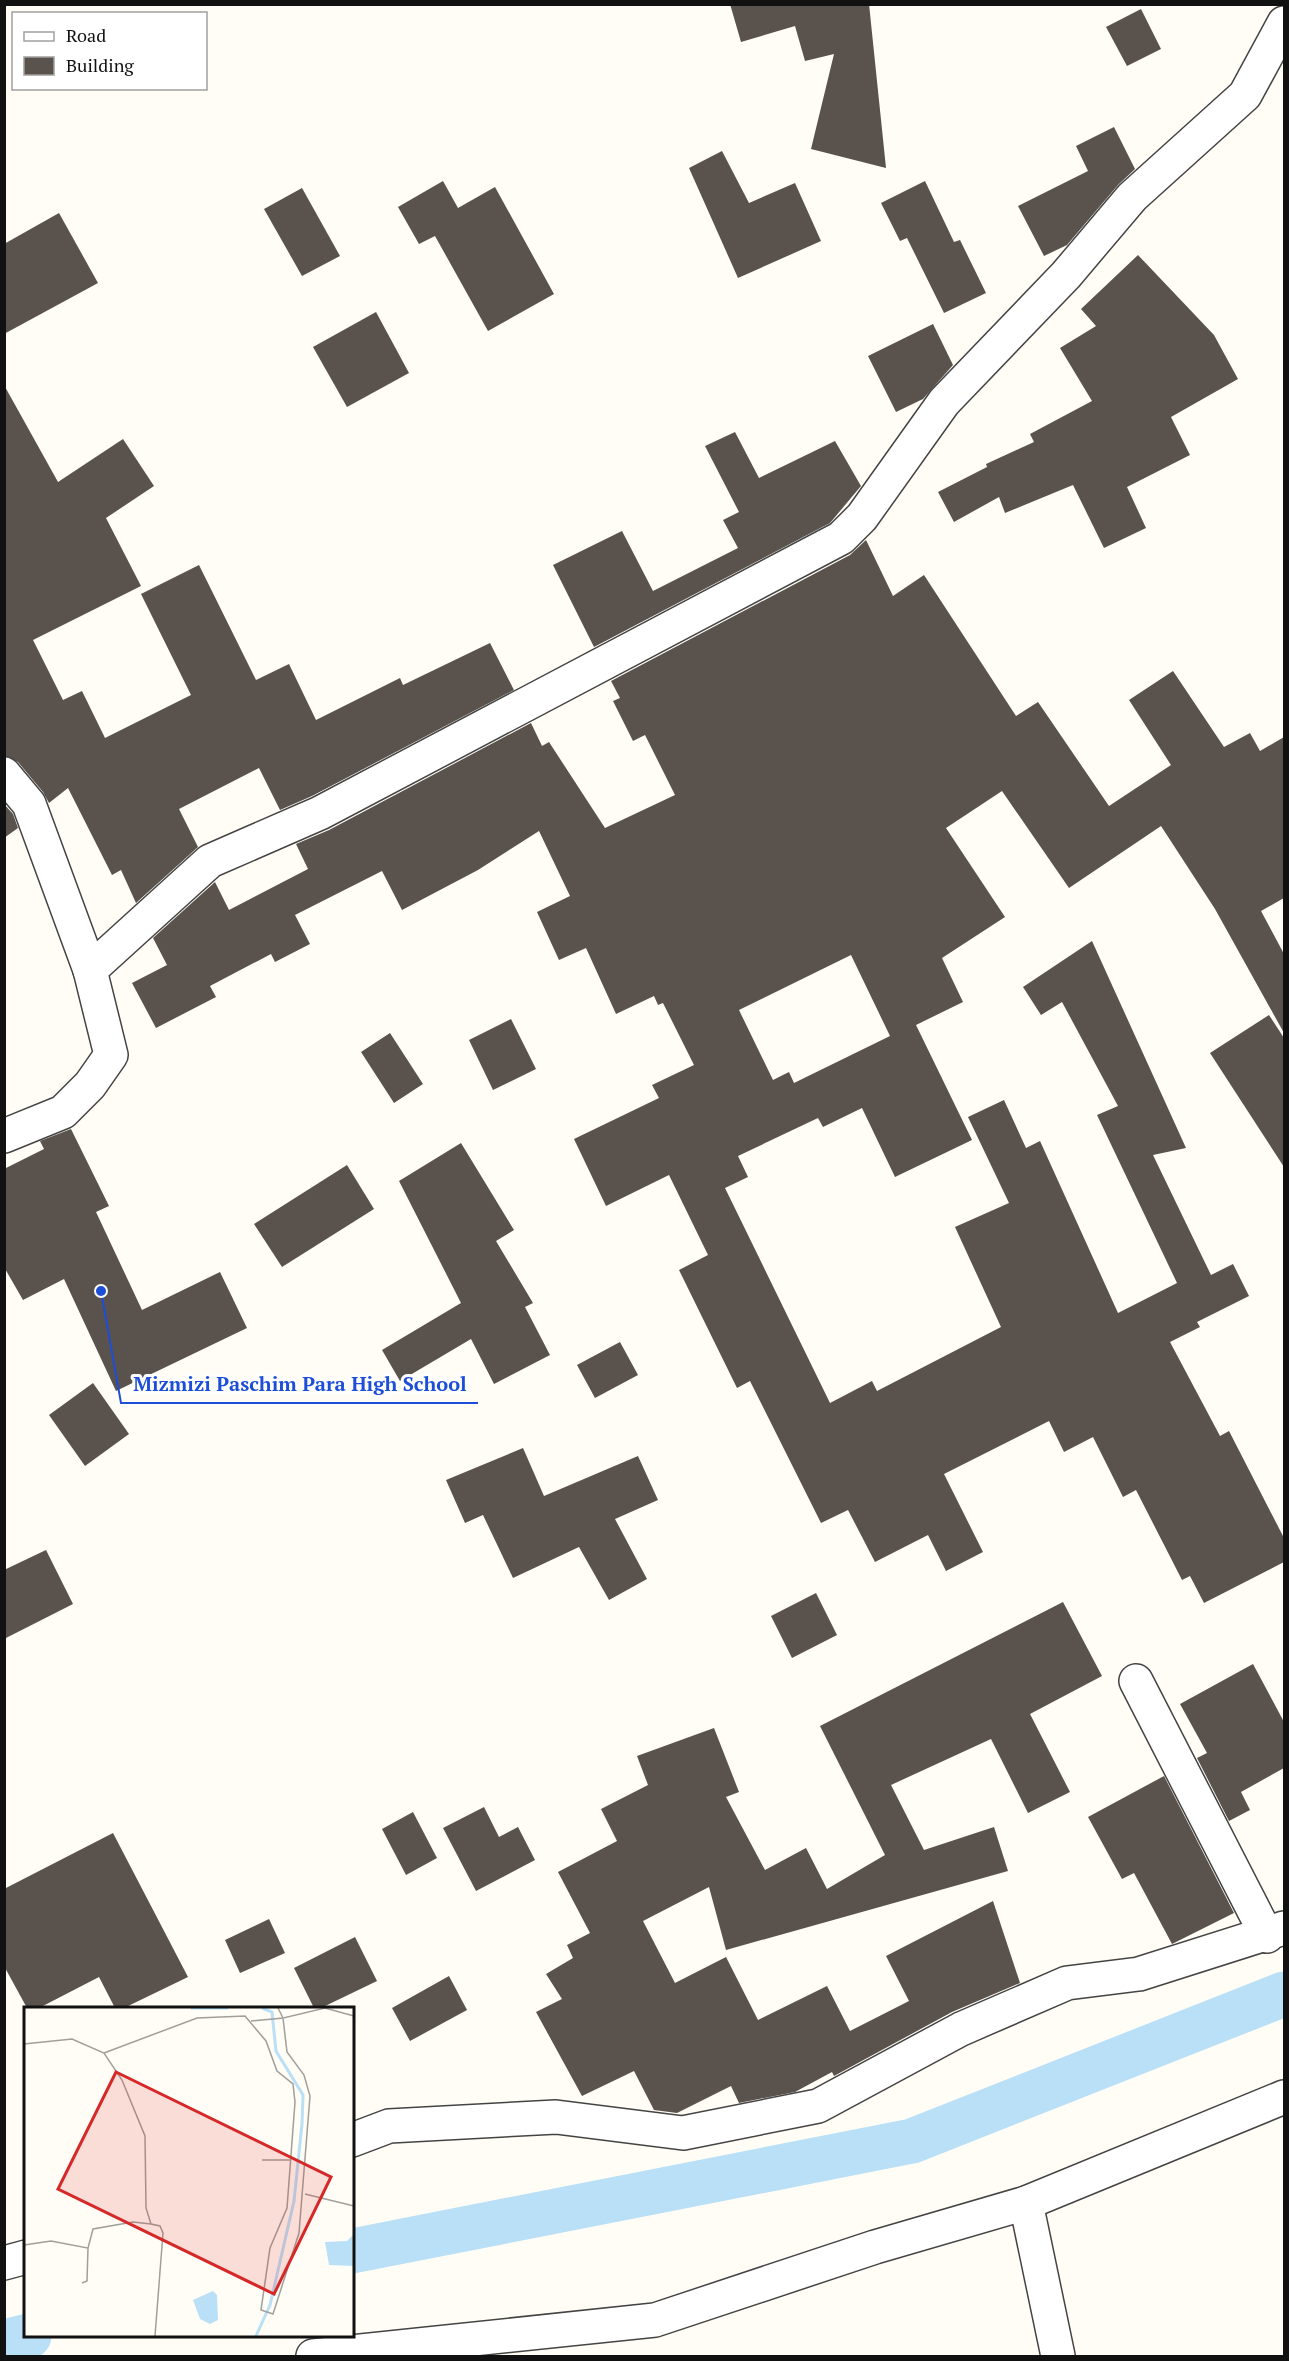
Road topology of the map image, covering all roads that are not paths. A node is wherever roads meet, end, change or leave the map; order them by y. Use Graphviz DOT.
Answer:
graph roads {
  1 [pos="1284,23"];
  2 [pos="4,774"];
  3 [pos="90,970"];
  4 [pos="4,1136"];
  5 [pos="1136,1682"];
  6 [pos="1276,1932"];
  7 [pos="1284,2097"];
  8 [pos="354,2139"];
  9 [pos="1026,2203"];
  10 [pos="24,2258"];
  11 [pos="4,2263"];
  12 [pos="313,2356"];
  13 [pos="1058,2356"];
  1 -- 3 [label="street"];
  2 -- 3 [label="street"];
  3 -- 4 [label="street"];
  5 -- 6 [label="street"];
  6 -- 8 [label="street"];
  7 -- 9 [label="street"];
  9 -- 12 [label="street"];
  9 -- 13 [label="street"];
  10 -- 11 [label="street"];
}
